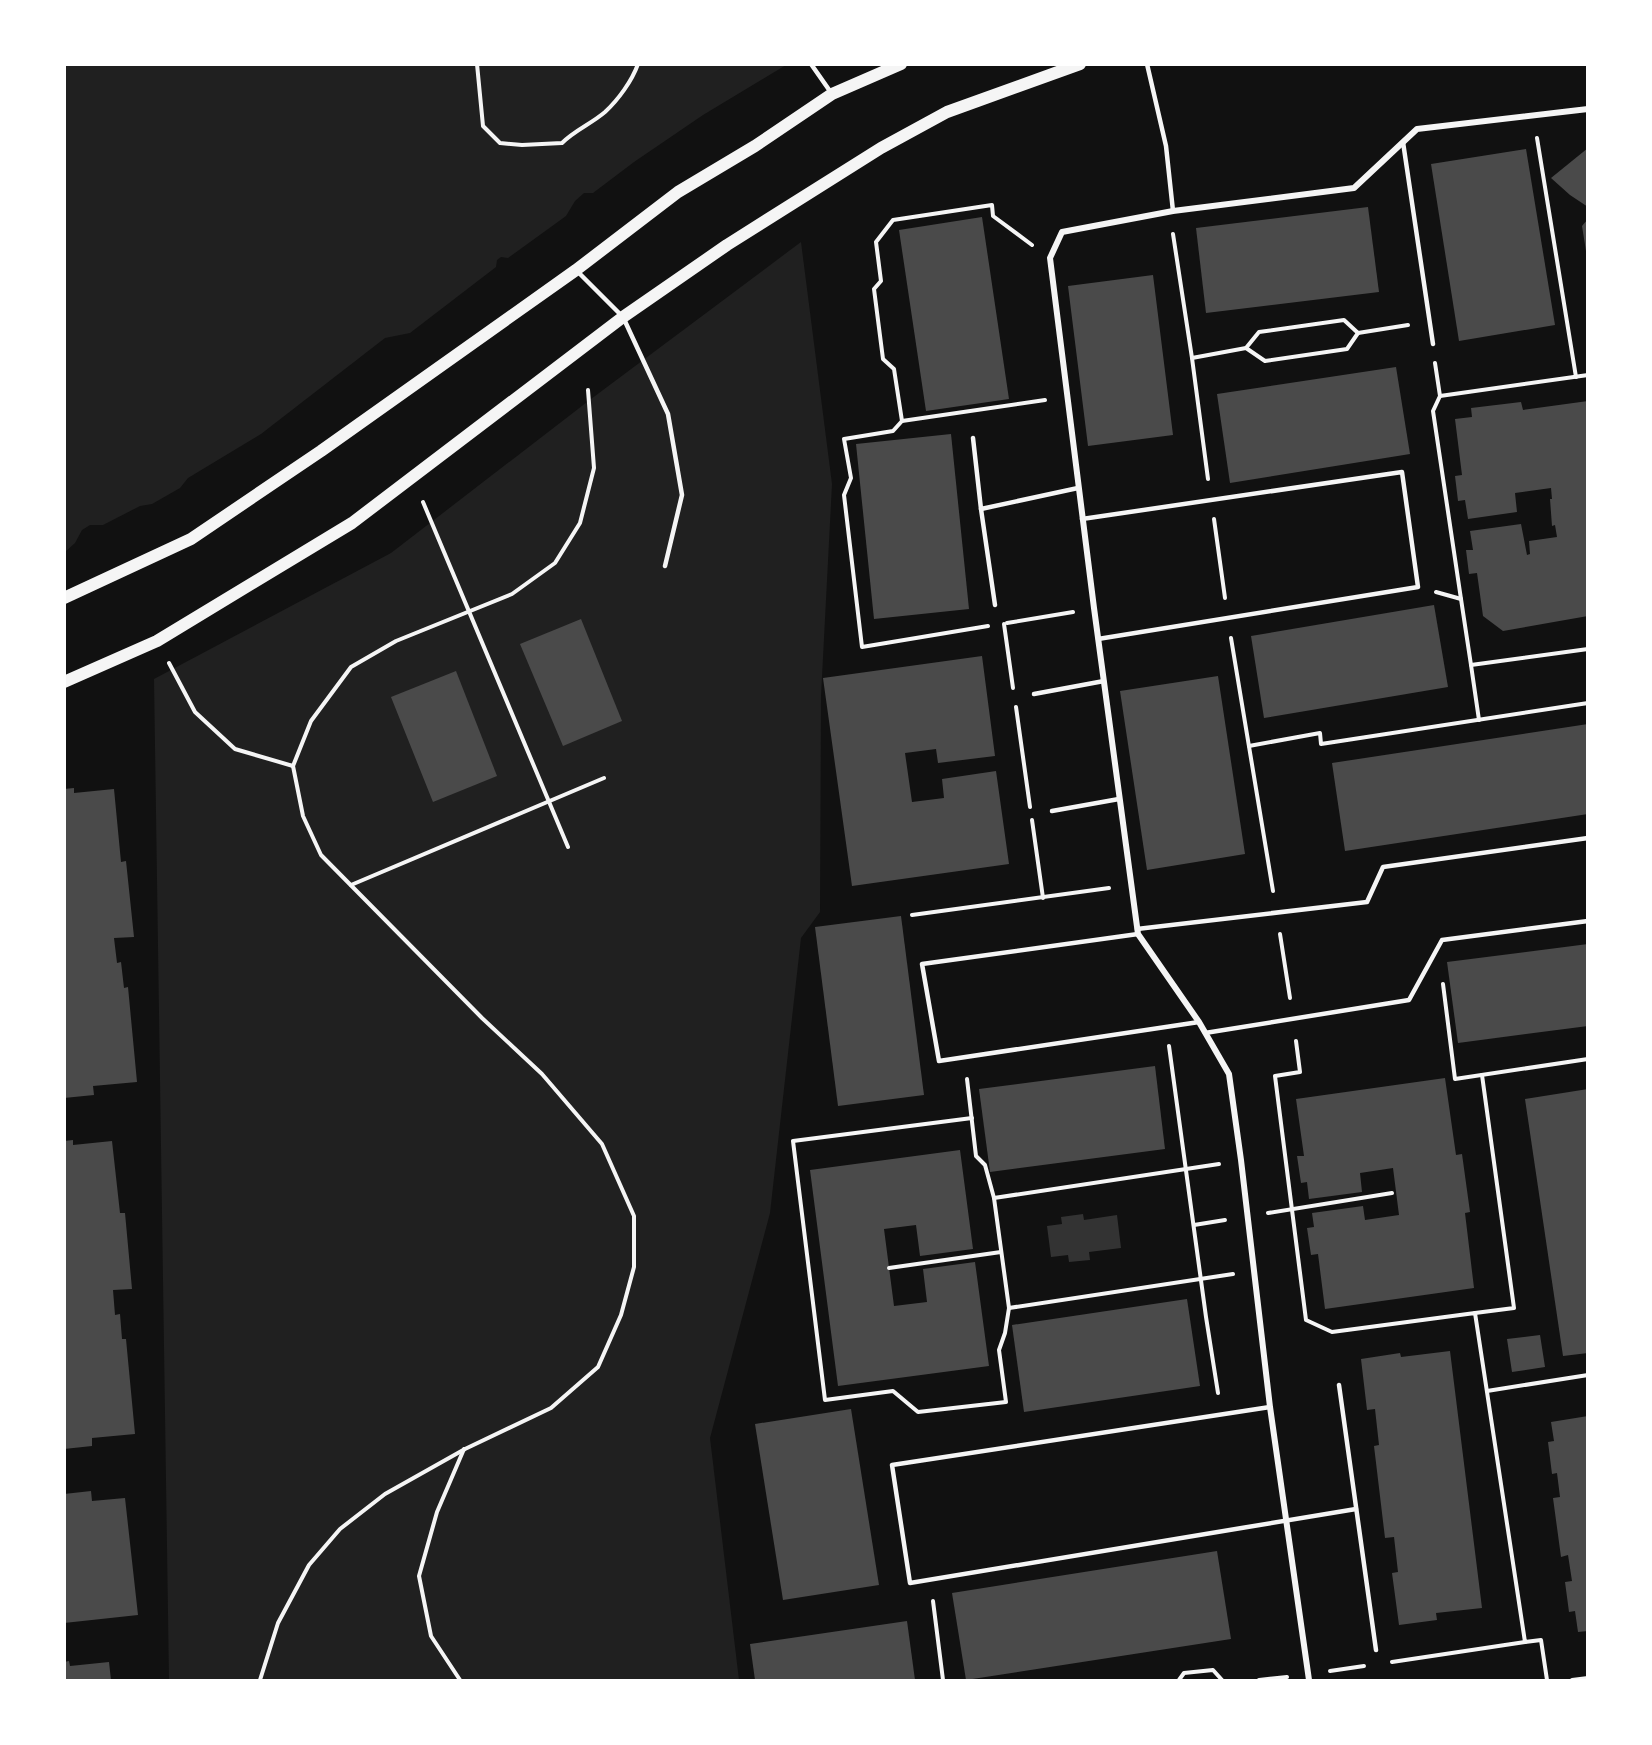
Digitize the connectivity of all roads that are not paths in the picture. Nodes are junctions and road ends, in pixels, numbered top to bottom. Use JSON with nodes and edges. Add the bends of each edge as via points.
{"nodes":[{"id":1,"x":811,"y":64,"type":"edge"},
{"id":2,"x":901,"y":64,"type":"edge"},
{"id":3,"x":1080,"y":64,"type":"edge"},
{"id":4,"x":1147,"y":64,"type":"edge"},
{"id":5,"x":832,"y":94,"type":"junction"},
{"id":6,"x":1587,"y":110,"type":"edge"},
{"id":7,"x":1403,"y":142,"type":"junction"},
{"id":8,"x":1173,"y":212,"type":"junction"},
{"id":9,"x":576,"y":270,"type":"junction"},
{"id":10,"x":623,"y":317,"type":"junction"},
{"id":11,"x":1433,"y":344,"type":"road end"},
{"id":12,"x":974,"y":438,"type":"dead end"},
{"id":13,"x":1078,"y":488,"type":"junction"},
{"id":14,"x":981,"y":509,"type":"junction"},
{"id":15,"x":1082,"y":519,"type":"junction"},
{"id":16,"x":665,"y":566,"type":"dead end"},
{"id":17,"x":64,"y":598,"type":"edge"},
{"id":18,"x":995,"y":605,"type":"dead end"},
{"id":19,"x":1098,"y":639,"type":"junction"},
{"id":20,"x":1104,"y":681,"type":"junction"},
{"id":21,"x":64,"y":682,"type":"edge"},
{"id":22,"x":1034,"y":694,"type":"dead end"},
{"id":23,"x":1119,"y":799,"type":"junction"},
{"id":24,"x":1052,"y":811,"type":"dead end"},
{"id":25,"x":1587,"y":838,"type":"edge"},
{"id":26,"x":1587,"y":921,"type":"edge"},
{"id":27,"x":1137,"y":931,"type":"junction"},
{"id":28,"x":1199,"y":1022,"type":"junction"},
{"id":29,"x":1205,"y":1033,"type":"junction"},
{"id":30,"x":1339,"y":1385,"type":"dead end"},
{"id":31,"x":1270,"y":1407,"type":"junction"},
{"id":32,"x":1356,"y":1509,"type":"junction"},
{"id":33,"x":1287,"y":1520,"type":"junction"},
{"id":34,"x":1376,"y":1650,"type":"dead end"},
{"id":35,"x":1309,"y":1680,"type":"edge"}],
"edges":[{"from":1,"to":5,"type":"lane"},
{"from":2,"to":5,"type":"main road"},
{"from":3,"to":10,"type":"main road","via":[[947,112],[881,148],[727,245]]},
{"from":4,"to":8,"type":"lane","via":[[1166,146]]},
{"from":5,"to":9,"type":"main road","via":[[678,192]]},
{"from":6,"to":7,"type":"street","via":[[1417,129]]},
{"from":7,"to":8,"type":"street","via":[[1354,188]]},
{"from":7,"to":11,"type":"lane"},
{"from":8,"to":13,"type":"street","via":[[1062,232],[1050,258]]},
{"from":9,"to":10,"type":"lane"},
{"from":9,"to":17,"type":"main road","via":[[191,539]]},
{"from":10,"to":16,"type":"lane","via":[[668,414],[682,495]]},
{"from":10,"to":21,"type":"main road","via":[[352,523],[157,641]]},
{"from":12,"to":14,"type":"lane"},
{"from":13,"to":14,"type":"lane"},
{"from":13,"to":15,"type":"street"},
{"from":14,"to":18,"type":"lane"},
{"from":15,"to":19,"type":"street"},
{"from":15,"to":19,"type":"lane","via":[[1402,472],[1418,587]]},
{"from":19,"to":20,"type":"street"},
{"from":20,"to":22,"type":"lane"},
{"from":20,"to":23,"type":"street"},
{"from":23,"to":24,"type":"lane"},
{"from":23,"to":27,"type":"street"},
{"from":25,"to":27,"type":"lane","via":[[1383,867],[1367,902]]},
{"from":26,"to":29,"type":"lane","via":[[1442,940],[1409,1000]]},
{"from":27,"to":28,"type":"street"},
{"from":27,"to":28,"type":"lane","via":[[922,964],[939,1061]]},
{"from":28,"to":29,"type":"street"},
{"from":29,"to":31,"type":"street","via":[[1229,1074]]},
{"from":30,"to":32,"type":"lane"},
{"from":31,"to":33,"type":"street"},
{"from":31,"to":33,"type":"lane","via":[[892,1465],[910,1583]]},
{"from":32,"to":33,"type":"lane"},
{"from":32,"to":34,"type":"lane"},
{"from":33,"to":35,"type":"street"}]}
